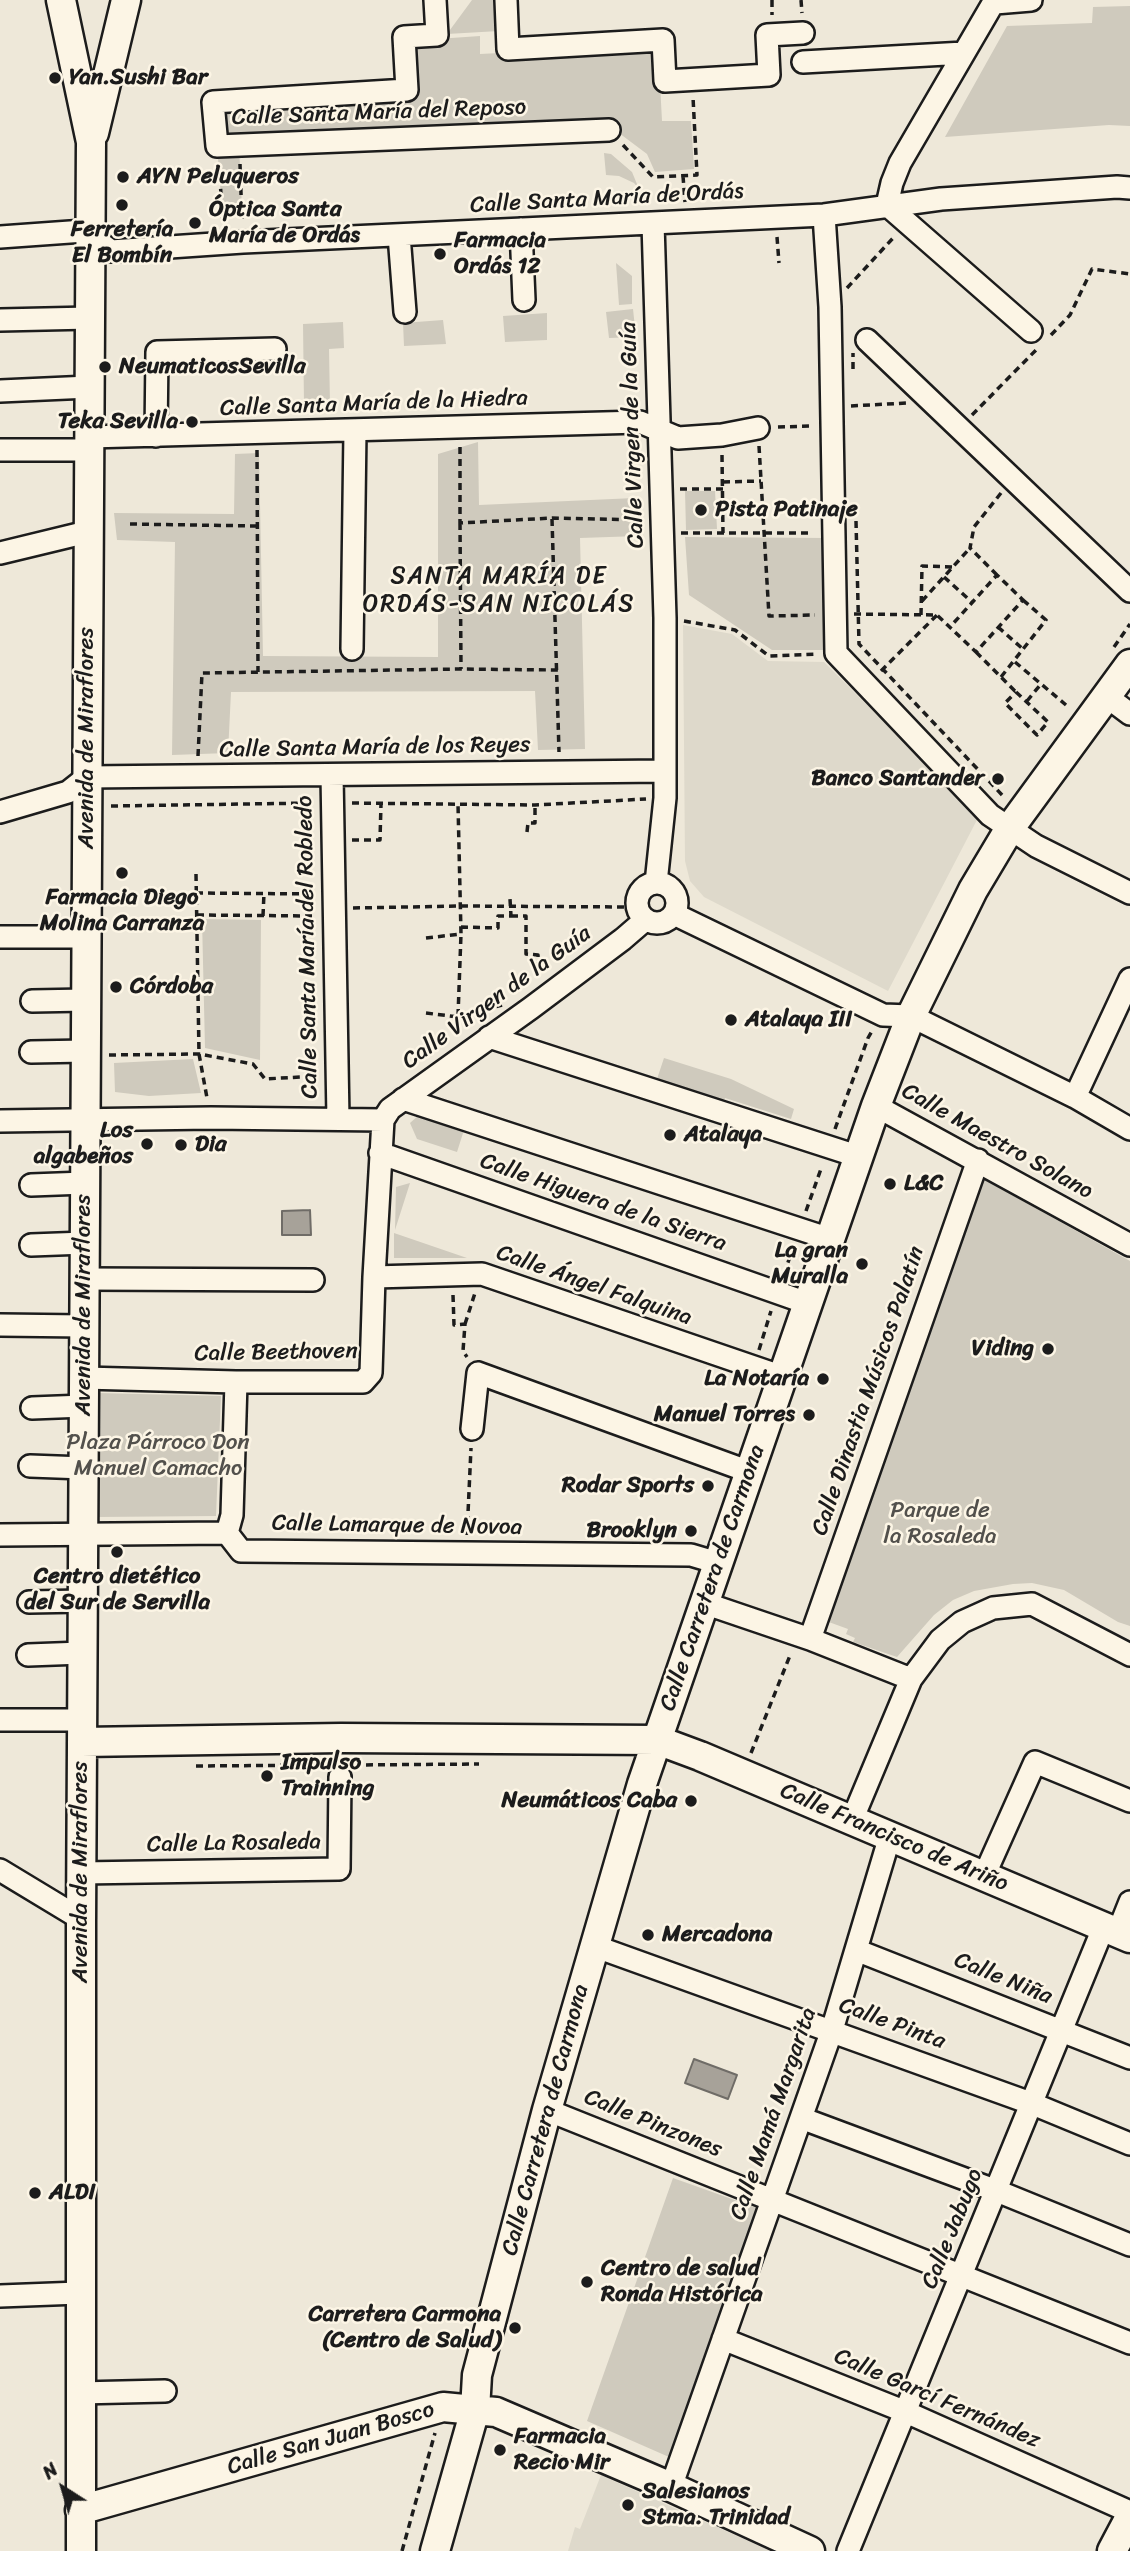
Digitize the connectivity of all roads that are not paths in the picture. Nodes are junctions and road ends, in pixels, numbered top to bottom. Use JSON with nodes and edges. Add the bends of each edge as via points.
{"nodes":[{"id":1,"x":61,"y":0,"type":"edge"},
{"id":2,"x":126,"y":0,"type":"edge"},
{"id":3,"x":435,"y":0,"type":"edge"},
{"id":4,"x":506,"y":0,"type":"edge"},
{"id":5,"x":1031,"y":0,"type":"edge"},
{"id":6,"x":995,"y":1,"type":"edge"},
{"id":7,"x":803,"y":33,"type":"dead end"},
{"id":8,"x":964,"y":53,"type":"junction"},
{"id":9,"x":803,"y":62,"type":"dead end"},
{"id":10,"x":609,"y":130,"type":"road end"},
{"id":11,"x":91,"y":142,"type":"junction"},
{"id":12,"x":1130,"y":188,"type":"edge"},
{"id":13,"x":887,"y":205,"type":"junction"},
{"id":14,"x":824,"y":215,"type":"junction"},
{"id":15,"x":653,"y":223,"type":"junction"},
{"id":16,"x":521,"y":229,"type":"junction"},
{"id":17,"x":400,"y":235,"type":"junction"},
{"id":18,"x":91,"y":236,"type":"junction"},
{"id":19,"x":0,"y":237,"type":"edge"},
{"id":20,"x":524,"y":300,"type":"dead end"},
{"id":21,"x":405,"y":312,"type":"dead end"},
{"id":22,"x":90,"y":318,"type":"junction"},
{"id":23,"x":0,"y":320,"type":"edge"},
{"id":24,"x":1031,"y":331,"type":"dead end"},
{"id":25,"x":860,"y":340,"type":"road end"},
{"id":26,"x":275,"y":349,"type":"dead end"},
{"id":27,"x":89,"y":387,"type":"junction"},
{"id":28,"x":0,"y":391,"type":"edge"},
{"id":29,"x":758,"y":428,"type":"road end"},
{"id":30,"x":659,"y":429,"type":"junction"},
{"id":31,"x":355,"y":431,"type":"junction"},
{"id":32,"x":156,"y":436,"type":"junction"},
{"id":33,"x":89,"y":444,"type":"junction"},
{"id":34,"x":0,"y":450,"type":"edge"},
{"id":35,"x":87,"y":532,"type":"junction"},
{"id":36,"x":0,"y":553,"type":"edge"},
{"id":37,"x":1130,"y":591,"type":"edge"},
{"id":38,"x":352,"y":649,"type":"dead end"},
{"id":39,"x":1130,"y":664,"type":"edge"},
{"id":40,"x":1106,"y":696,"type":"junction"},
{"id":41,"x":1130,"y":713,"type":"edge"},
{"id":42,"x":663,"y":771,"type":"junction"},
{"id":43,"x":332,"y":775,"type":"junction"},
{"id":44,"x":87,"y":777,"type":"junction"},
{"id":45,"x":0,"y":812,"type":"edge"},
{"id":46,"x":1010,"y":828,"type":"junction"},
{"id":47,"x":656,"y":883,"type":"junction"},
{"id":48,"x":1130,"y":893,"type":"edge"},
{"id":49,"x":641,"y":913,"type":"junction"},
{"id":50,"x":674,"y":914,"type":"junction"},
{"id":51,"x":0,"y":937,"type":"edge"},
{"id":52,"x":87,"y":937,"type":"junction"},
{"id":53,"x":1130,"y":979,"type":"edge"},
{"id":54,"x":86,"y":1000,"type":"junction"},
{"id":55,"x":32,"y":1001,"type":"dead end"},
{"id":56,"x":911,"y":1016,"type":"junction"},
{"id":57,"x":489,"y":1037,"type":"junction"},
{"id":58,"x":31,"y":1052,"type":"dead end"},
{"id":59,"x":86,"y":1054,"type":"junction"},
{"id":60,"x":1075,"y":1097,"type":"junction"},
{"id":61,"x":403,"y":1099,"type":"junction"},
{"id":62,"x":876,"y":1106,"type":"junction"},
{"id":63,"x":338,"y":1119,"type":"junction"},
{"id":64,"x":383,"y":1120,"type":"junction"},
{"id":65,"x":0,"y":1121,"type":"edge"},
{"id":66,"x":85,"y":1121,"type":"junction"},
{"id":67,"x":1130,"y":1129,"type":"edge"},
{"id":68,"x":380,"y":1153,"type":"junction"},
{"id":69,"x":860,"y":1157,"type":"junction"},
{"id":70,"x":978,"y":1160,"type":"junction"},
{"id":71,"x":85,"y":1183,"type":"junction"},
{"id":72,"x":32,"y":1185,"type":"dead end"},
{"id":73,"x":1127,"y":1235,"type":"edge"},
{"id":74,"x":830,"y":1239,"type":"junction"},
{"id":75,"x":85,"y":1243,"type":"junction"},
{"id":76,"x":32,"y":1245,"type":"dead end"},
{"id":77,"x":374,"y":1277,"type":"junction"},
{"id":78,"x":84,"y":1279,"type":"junction"},
{"id":79,"x":313,"y":1280,"type":"dead end"},
{"id":80,"x":807,"y":1303,"type":"junction"},
{"id":81,"x":0,"y":1325,"type":"edge"},
{"id":82,"x":84,"y":1326,"type":"junction"},
{"id":83,"x":783,"y":1377,"type":"junction"},
{"id":84,"x":84,"y":1378,"type":"junction"},
{"id":85,"x":236,"y":1382,"type":"junction"},
{"id":86,"x":84,"y":1406,"type":"junction"},
{"id":87,"x":32,"y":1408,"type":"dead end"},
{"id":88,"x":472,"y":1429,"type":"road end"},
{"id":89,"x":30,"y":1466,"type":"dead end"},
{"id":90,"x":84,"y":1468,"type":"junction"},
{"id":91,"x":750,"y":1472,"type":"junction"},
{"id":92,"x":227,"y":1533,"type":"junction"},
{"id":93,"x":0,"y":1535,"type":"edge"},
{"id":94,"x":83,"y":1535,"type":"junction"},
{"id":95,"x":718,"y":1563,"type":"junction"},
{"id":96,"x":83,"y":1601,"type":"junction"},
{"id":97,"x":29,"y":1602,"type":"dead end"},
{"id":98,"x":704,"y":1603,"type":"junction"},
{"id":99,"x":804,"y":1637,"type":"junction"},
{"id":100,"x":82,"y":1653,"type":"junction"},
{"id":101,"x":28,"y":1655,"type":"dead end"},
{"id":102,"x":1130,"y":1655,"type":"edge"},
{"id":103,"x":911,"y":1679,"type":"junction"},
{"id":104,"x":0,"y":1720,"type":"edge"},
{"id":105,"x":82,"y":1731,"type":"junction"},
{"id":106,"x":657,"y":1740,"type":"junction"},
{"id":107,"x":340,"y":1777,"type":"dead end"},
{"id":108,"x":1130,"y":1801,"type":"edge"},
{"id":109,"x":852,"y":1820,"type":"junction"},
{"id":110,"x":890,"y":1836,"type":"junction"},
{"id":111,"x":0,"y":1870,"type":"edge"},
{"id":112,"x":81,"y":1873,"type":"junction"},
{"id":113,"x":984,"y":1876,"type":"junction"},
{"id":114,"x":1130,"y":1902,"type":"edge"},
{"id":115,"x":81,"y":1919,"type":"junction"},
{"id":116,"x":1117,"y":1932,"type":"edge"},
{"id":117,"x":594,"y":1946,"type":"junction"},
{"id":118,"x":856,"y":1950,"type":"junction"},
{"id":119,"x":832,"y":2030,"type":"junction"},
{"id":120,"x":1062,"y":2031,"type":"junction"},
{"id":121,"x":1130,"y":2058,"type":"edge"},
{"id":122,"x":1033,"y":2104,"type":"junction"},
{"id":123,"x":547,"y":2110,"type":"junction"},
{"id":124,"x":801,"y":2118,"type":"junction"},
{"id":125,"x":1130,"y":2144,"type":"edge"},
{"id":126,"x":997,"y":2191,"type":"junction"},
{"id":127,"x":772,"y":2199,"type":"junction"},
{"id":128,"x":1130,"y":2245,"type":"edge"},
{"id":129,"x":962,"y":2276,"type":"junction"},
{"id":130,"x":79,"y":2293,"type":"junction"},
{"id":131,"x":0,"y":2296,"type":"edge"},
{"id":132,"x":723,"y":2339,"type":"junction"},
{"id":133,"x":1130,"y":2343,"type":"edge"},
{"id":134,"x":164,"y":2391,"type":"dead end"},
{"id":135,"x":79,"y":2393,"type":"junction"},
{"id":136,"x":475,"y":2410,"type":"junction"},
{"id":137,"x":906,"y":2412,"type":"junction"},
{"id":138,"x":671,"y":2487,"type":"junction"},
{"id":139,"x":80,"y":2510,"type":"junction"},
{"id":140,"x":1130,"y":2511,"type":"edge"},
{"id":141,"x":1130,"y":2517,"type":"edge"},
{"id":142,"x":80,"y":2551,"type":"edge"},
{"id":143,"x":435,"y":2551,"type":"edge"},
{"id":144,"x":810,"y":2551,"type":"edge"},
{"id":145,"x":848,"y":2551,"type":"edge"},
{"id":146,"x":1112,"y":2551,"type":"edge"}],
"edges":[{"from":1,"to":11,"type":"street","name":"Avenida de Miraflores"},
{"from":2,"to":11,"type":"street","name":"Avenida de Miraflores"},
{"from":3,"to":10,"type":"street","name":"Calle Santa María del Reposo","via":[[437,35],[404,37],[407,90],[212,102],[228,145]]},
{"from":4,"to":7,"type":"street","via":[[509,49],[663,40],[665,81],[769,75],[767,35]]},
{"from":5,"to":6,"type":"street"},
{"from":6,"to":8,"type":"street"},
{"from":8,"to":9,"type":"street"},
{"from":8,"to":13,"type":"street","via":[[900,163]]},
{"from":11,"to":18,"type":"street","name":"Avenida de Miraflores"},
{"from":12,"to":13,"type":"street","name":"Calle Santa María de Ordás"},
{"from":13,"to":14,"type":"street","name":"Calle Santa María de Ordás"},
{"from":13,"to":24,"type":"street"},
{"from":14,"to":15,"type":"street","name":"Calle Santa María de Ordás"},
{"from":14,"to":46,"type":"street","via":[[830,307],[835,653],[990,815]]},
{"from":15,"to":16,"type":"street","name":"Calle Santa María de Ordás"},
{"from":15,"to":30,"type":"street","name":"Calle Virgen de la Guía"},
{"from":16,"to":17,"type":"street","name":"Calle Santa María de Ordás"},
{"from":16,"to":20,"type":"street"},
{"from":17,"to":18,"type":"street","name":"Calle Santa María de Ordás","via":[[111,251]]},
{"from":17,"to":21,"type":"street"},
{"from":18,"to":19,"type":"street","via":[[84,231]]},
{"from":18,"to":22,"type":"street","name":"Avenida de Miraflores"},
{"from":22,"to":23,"type":"street"},
{"from":22,"to":27,"type":"street","name":"Avenida de Miraflores"},
{"from":25,"to":37,"type":"street","via":[[933,402]]},
{"from":26,"to":32,"type":"street","via":[[157,352]]},
{"from":27,"to":28,"type":"street"},
{"from":27,"to":33,"type":"street","name":"Avenida de Miraflores"},
{"from":29,"to":30,"type":"street","name":"Calle Santa María de la Hiedra","via":[[678,438]]},
{"from":30,"to":31,"type":"street","name":"Calle Santa María de la Hiedra","via":[[640,422]]},
{"from":30,"to":42,"type":"street","name":"Calle Virgen de la Guía","via":[[665,618]]},
{"from":31,"to":32,"type":"street","name":"Calle Santa María de la Hiedra"},
{"from":31,"to":38,"type":"street"},
{"from":32,"to":33,"type":"street","name":"Calle Santa María de la Hiedra"},
{"from":33,"to":34,"type":"street","name":"Calle Santa María de la Hiedra"},
{"from":33,"to":35,"type":"street","name":"Avenida de Miraflores"},
{"from":35,"to":36,"type":"street"},
{"from":35,"to":44,"type":"street","name":"Avenida de Miraflores"},
{"from":39,"to":40,"type":"street","name":"Calle Carretera de Carmona"},
{"from":40,"to":41,"type":"street"},
{"from":40,"to":46,"type":"street","name":"Calle Carretera de Carmona"},
{"from":42,"to":43,"type":"street","name":"Calle Santa María de los Reyes"},
{"from":42,"to":47,"type":"street","name":"Calle Virgen de la Guía","via":[[665,798]]},
{"from":43,"to":44,"type":"street","name":"Calle Santa María de los Reyes"},
{"from":43,"to":63,"type":"street","name":"Calle Santa María del Robledo"},
{"from":44,"to":45,"type":"street","via":[[68,792]]},
{"from":44,"to":52,"type":"street","name":"Avenida de Miraflores"},
{"from":46,"to":48,"type":"street"},
{"from":46,"to":56,"type":"street","name":"Calle Carretera de Carmona","via":[[973,890]]},
{"from":47,"to":49,"type":"street","via":[[640,894]]},
{"from":47,"to":50,"type":"street","via":[[673,891],[677,902]]},
{"from":49,"to":50,"type":"street","via":[[660,923]]},
{"from":49,"to":57,"type":"street","name":"Calle Virgen de la Guía","via":[[623,939]]},
{"from":50,"to":56,"type":"street","via":[[883,1015]]},
{"from":51,"to":52,"type":"street"},
{"from":52,"to":54,"type":"street","name":"Avenida de Miraflores"},
{"from":53,"to":60,"type":"street"},
{"from":54,"to":55,"type":"street"},
{"from":54,"to":59,"type":"street","name":"Avenida de Miraflores"},
{"from":56,"to":60,"type":"street"},
{"from":56,"to":62,"type":"street","name":"Calle Carretera de Carmona"},
{"from":57,"to":61,"type":"street","name":"Calle Virgen de la Guía"},
{"from":57,"to":69,"type":"street"},
{"from":58,"to":59,"type":"street"},
{"from":59,"to":66,"type":"street","name":"Avenida de Miraflores"},
{"from":60,"to":67,"type":"street"},
{"from":61,"to":64,"type":"street","name":"Calle Virgen de la Guía"},
{"from":61,"to":74,"type":"street"},
{"from":62,"to":69,"type":"street","name":"Calle Carretera de Carmona"},
{"from":62,"to":70,"type":"street","name":"Calle Maestro Solano"},
{"from":63,"to":64,"type":"street"},
{"from":63,"to":66,"type":"street"},
{"from":64,"to":68,"type":"street"},
{"from":65,"to":66,"type":"street"},
{"from":66,"to":71,"type":"street","name":"Avenida de Miraflores"},
{"from":68,"to":77,"type":"street"},
{"from":68,"to":80,"type":"street","name":"Calle Higuera de la Sierra"},
{"from":69,"to":74,"type":"street","name":"Calle Carretera de Carmona"},
{"from":70,"to":73,"type":"street","name":"Calle Maestro Solano"},
{"from":70,"to":99,"type":"street","name":"Calle Dinastia Músicos Palatín"},
{"from":71,"to":72,"type":"street"},
{"from":71,"to":75,"type":"street","name":"Avenida de Miraflores"},
{"from":74,"to":80,"type":"street","name":"Calle Carretera de Carmona"},
{"from":75,"to":76,"type":"street"},
{"from":75,"to":78,"type":"street","name":"Avenida de Miraflores"},
{"from":77,"to":83,"type":"street","name":"Calle Ángel Falquina","via":[[482,1274]]},
{"from":77,"to":85,"type":"street","name":"Calle Beethoven","via":[[371,1373],[363,1382]]},
{"from":78,"to":79,"type":"street"},
{"from":78,"to":82,"type":"street","name":"Avenida de Miraflores"},
{"from":80,"to":83,"type":"street","name":"Calle Carretera de Carmona"},
{"from":81,"to":82,"type":"street"},
{"from":82,"to":84,"type":"street","name":"Avenida de Miraflores"},
{"from":83,"to":91,"type":"street","name":"Calle Carretera de Carmona"},
{"from":84,"to":85,"type":"street","name":"Calle Beethoven"},
{"from":84,"to":86,"type":"street","name":"Avenida de Miraflores"},
{"from":85,"to":92,"type":"street","via":[[232,1515]]},
{"from":86,"to":87,"type":"street"},
{"from":86,"to":90,"type":"street","name":"Avenida de Miraflores"},
{"from":88,"to":91,"type":"street","via":[[478,1373]]},
{"from":89,"to":90,"type":"street"},
{"from":90,"to":94,"type":"street","name":"Avenida de Miraflores"},
{"from":91,"to":95,"type":"street","name":"Calle Carretera de Carmona"},
{"from":92,"to":94,"type":"street"},
{"from":92,"to":95,"type":"street","name":"Calle Lamarque de Novoa","via":[[240,1551],[698,1555]]},
{"from":93,"to":94,"type":"street"},
{"from":94,"to":96,"type":"street","name":"Avenida de Miraflores"},
{"from":95,"to":98,"type":"street","name":"Calle Carretera de Carmona"},
{"from":96,"to":97,"type":"street"},
{"from":96,"to":100,"type":"street","name":"Avenida de Miraflores"},
{"from":98,"to":99,"type":"street"},
{"from":98,"to":106,"type":"street","name":"Calle Carretera de Carmona"},
{"from":99,"to":103,"type":"street"},
{"from":100,"to":101,"type":"street"},
{"from":100,"to":105,"type":"street","name":"Avenida de Miraflores"},
{"from":102,"to":103,"type":"street","via":[[1032,1604],[993,1608],[962,1622],[940,1640]]},
{"from":103,"to":109,"type":"street"},
{"from":104,"to":105,"type":"street"},
{"from":105,"to":106,"type":"street"},
{"from":105,"to":112,"type":"street","name":"Avenida de Miraflores"},
{"from":106,"to":109,"type":"street","name":"Calle Francisco de Ariño"},
{"from":106,"to":117,"type":"street","name":"Calle Carretera de Carmona"},
{"from":107,"to":112,"type":"street","name":"Calle La Rosaleda","via":[[339,1868]]},
{"from":108,"to":113,"type":"street","via":[[1035,1762]]},
{"from":109,"to":110,"type":"street","name":"Calle Francisco de Ariño"},
{"from":110,"to":113,"type":"street","name":"Calle Francisco de Ariño"},
{"from":110,"to":118,"type":"street","name":"Calle Mamá Margarita"},
{"from":111,"to":115,"type":"street"},
{"from":112,"to":115,"type":"street","name":"Avenida de Miraflores"},
{"from":113,"to":116,"type":"street","name":"Calle Francisco de Ariño"},
{"from":114,"to":116,"type":"street","name":"Calle Jabugo"},
{"from":115,"to":130,"type":"street","name":"Avenida de Miraflores"},
{"from":116,"to":120,"type":"street","name":"Calle Jabugo"},
{"from":117,"to":119,"type":"street","name":"Calle Pinta"},
{"from":117,"to":123,"type":"street","name":"Calle Carretera de Carmona"},
{"from":118,"to":119,"type":"street","name":"Calle Mamá Margarita"},
{"from":118,"to":120,"type":"street","name":"Calle Niña"},
{"from":119,"to":122,"type":"street","name":"Calle Pinta"},
{"from":119,"to":124,"type":"street","name":"Calle Mamá Margarita"},
{"from":120,"to":121,"type":"street","name":"Calle Niña"},
{"from":120,"to":122,"type":"street","name":"Calle Jabugo"},
{"from":122,"to":125,"type":"street","name":"Calle Pinta"},
{"from":122,"to":126,"type":"street","name":"Calle Jabugo"},
{"from":123,"to":127,"type":"street","name":"Calle Pinzones"},
{"from":123,"to":136,"type":"street","name":"Calle Carretera de Carmona","via":[[477,2375]]},
{"from":124,"to":126,"type":"street"},
{"from":124,"to":127,"type":"street","name":"Calle Mamá Margarita"},
{"from":126,"to":128,"type":"street"},
{"from":126,"to":129,"type":"street","name":"Calle Jabugo"},
{"from":127,"to":129,"type":"street","name":"Calle Pinzones"},
{"from":127,"to":132,"type":"street","name":"Calle Mamá Margarita"},
{"from":129,"to":133,"type":"street","name":"Calle Pinzones"},
{"from":129,"to":137,"type":"street","name":"Calle Jabugo"},
{"from":130,"to":131,"type":"street"},
{"from":130,"to":135,"type":"street","name":"Avenida de Miraflores"},
{"from":132,"to":137,"type":"street","name":"Calle Garcí Fernández"},
{"from":132,"to":138,"type":"street","name":"Calle Mamá Margarita"},
{"from":134,"to":135,"type":"street"},
{"from":135,"to":139,"type":"street","name":"Avenida de Miraflores"},
{"from":136,"to":138,"type":"street","name":"Calle San Juan Bosco","via":[[496,2412]]},
{"from":136,"to":139,"type":"street","name":"Calle San Juan Bosco","via":[[443,2407]]},
{"from":136,"to":143,"type":"street","name":"Calle Carretera de Carmona"},
{"from":137,"to":140,"type":"street","name":"Calle Garcí Fernández"},
{"from":137,"to":145,"type":"street","name":"Calle Jabugo"},
{"from":138,"to":144,"type":"street","name":"Calle San Juan Bosco"},
{"from":139,"to":142,"type":"street","name":"Avenida de Miraflores"},
{"from":141,"to":146,"type":"street"}]}
